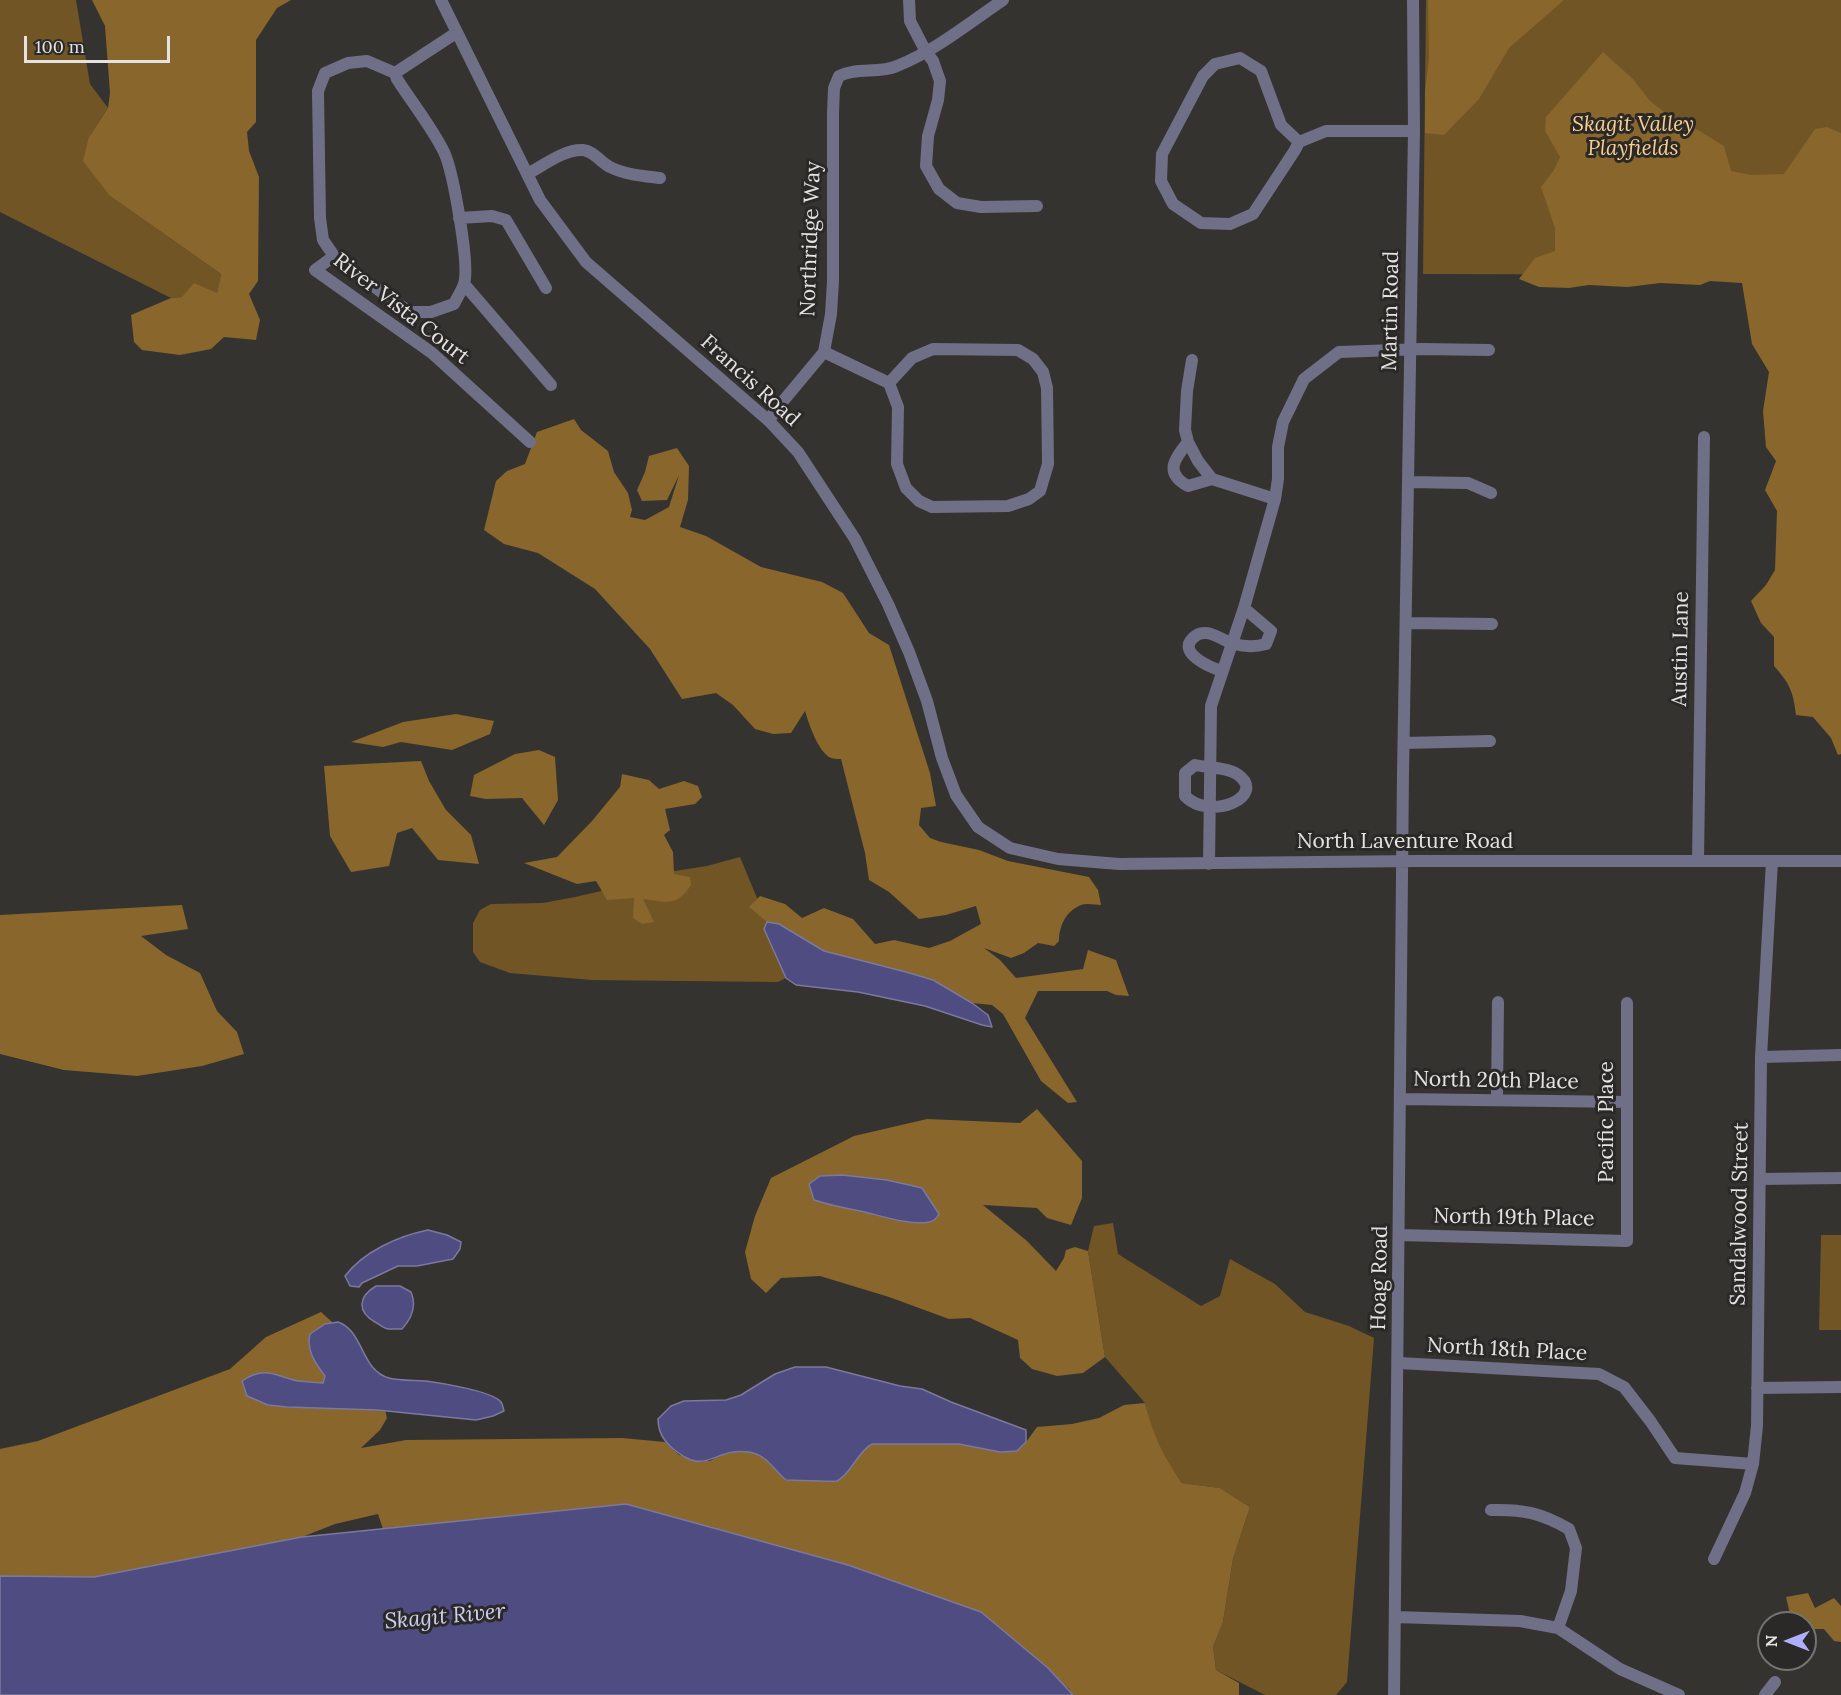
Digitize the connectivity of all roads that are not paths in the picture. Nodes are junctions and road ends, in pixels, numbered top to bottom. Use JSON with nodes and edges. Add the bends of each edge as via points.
{"nodes":[{"id":1,"x":441,"y":0,"type":"edge"},
{"id":2,"x":909,"y":0,"type":"edge"},
{"id":3,"x":1003,"y":0,"type":"edge"},
{"id":4,"x":1413,"y":0,"type":"edge"},
{"id":5,"x":456,"y":33,"type":"junction"},
{"id":6,"x":926,"y":52,"type":"junction"},
{"id":7,"x":395,"y":73,"type":"junction"},
{"id":8,"x":1414,"y":131,"type":"junction"},
{"id":9,"x":1299,"y":142,"type":"junction"},
{"id":10,"x":527,"y":174,"type":"junction"},
{"id":11,"x":660,"y":178,"type":"dead end"},
{"id":12,"x":1037,"y":206,"type":"dead end"},
{"id":13,"x":459,"y":218,"type":"junction"},
{"id":14,"x":334,"y":256,"type":"junction"},
{"id":15,"x":464,"y":284,"type":"junction"},
{"id":16,"x":546,"y":288,"type":"dead end"},
{"id":17,"x":1410,"y":349,"type":"junction"},
{"id":18,"x":1489,"y":350,"type":"dead end"},
{"id":19,"x":824,"y":352,"type":"junction"},
{"id":20,"x":1192,"y":360,"type":"dead end"},
{"id":21,"x":889,"y":383,"type":"junction"},
{"id":22,"x":551,"y":385,"type":"dead end"},
{"id":23,"x":769,"y":421,"type":"junction"},
{"id":24,"x":1704,"y":437,"type":"dead end"},
{"id":25,"x":530,"y":442,"type":"dead end"},
{"id":26,"x":1188,"y":442,"type":"junction"},
{"id":27,"x":1212,"y":478,"type":"junction"},
{"id":28,"x":1409,"y":482,"type":"junction"},
{"id":29,"x":1491,"y":493,"type":"dead end"},
{"id":30,"x":1275,"y":499,"type":"junction"},
{"id":31,"x":1244,"y":608,"type":"junction"},
{"id":32,"x":1406,"y":622,"type":"junction"},
{"id":33,"x":1492,"y":624,"type":"dead end"},
{"id":34,"x":1231,"y":644,"type":"junction"},
{"id":35,"x":1222,"y":671,"type":"junction"},
{"id":36,"x":1490,"y":741,"type":"dead end"},
{"id":37,"x":1404,"y":743,"type":"junction"},
{"id":38,"x":1210,"y":768,"type":"junction"},
{"id":39,"x":1209,"y":808,"type":"junction"},
{"id":40,"x":978,"y":826,"type":"joint"},
{"id":41,"x":1403,"y":861,"type":"junction"},
{"id":42,"x":1698,"y":861,"type":"junction"},
{"id":43,"x":1772,"y":861,"type":"junction"},
{"id":44,"x":1841,"y":861,"type":"edge"},
{"id":45,"x":1209,"y":864,"type":"junction"},
{"id":46,"x":1498,"y":1002,"type":"dead end"},
{"id":47,"x":1627,"y":1003,"type":"dead end"},
{"id":48,"x":1841,"y":1055,"type":"edge"},
{"id":49,"x":1761,"y":1058,"type":"junction"},
{"id":50,"x":1401,"y":1099,"type":"junction"},
{"id":51,"x":1497,"y":1099,"type":"junction"},
{"id":52,"x":1627,"y":1102,"type":"junction"},
{"id":53,"x":1841,"y":1178,"type":"edge"},
{"id":54,"x":1760,"y":1179,"type":"junction"},
{"id":55,"x":1400,"y":1235,"type":"junction"},
{"id":56,"x":1627,"y":1241,"type":"joint"},
{"id":57,"x":1399,"y":1364,"type":"junction"},
{"id":58,"x":1841,"y":1387,"type":"edge"},
{"id":59,"x":1757,"y":1388,"type":"junction"},
{"id":60,"x":1754,"y":1464,"type":"junction"},
{"id":61,"x":1491,"y":1510,"type":"dead end"},
{"id":62,"x":1714,"y":1559,"type":"dead end"},
{"id":63,"x":1395,"y":1617,"type":"junction"},
{"id":64,"x":1558,"y":1628,"type":"junction"},
{"id":65,"x":1775,"y":1682,"type":"dead end"},
{"id":66,"x":1394,"y":1695,"type":"edge"},
{"id":67,"x":1680,"y":1695,"type":"edge"},
{"id":68,"x":1765,"y":1695,"type":"edge"}],
"edges":[{"from":1,"to":5,"type":"street","name":"Francis Road"},
{"from":2,"to":6,"type":"street","via":[[910,21]]},
{"from":3,"to":6,"type":"street"},
{"from":4,"to":8,"type":"street","name":"Martin Road"},
{"from":5,"to":7,"type":"street"},
{"from":5,"to":10,"type":"street","name":"Francis Road"},
{"from":6,"to":12,"type":"street","via":[[940,81],[926,166],[939,189],[957,203],[981,207]]},
{"from":6,"to":19,"type":"street","name":"Northridge Way","via":[[895,68],[849,71],[839,76],[834,88],[833,281]]},
{"from":7,"to":13,"type":"street","via":[[444,152]]},
{"from":7,"to":14,"type":"street","via":[[367,61],[348,63],[325,73],[318,91],[320,218],[323,240]]},
{"from":8,"to":9,"type":"street","via":[[1326,131]]},
{"from":8,"to":17,"type":"street","name":"Martin Road"},
{"from":9,"to":9,"type":"street","via":[[1253,214],[1230,224],[1201,223],[1173,204],[1161,181],[1162,154],[1203,76],[1215,64],[1240,58],[1262,71],[1281,125]]},
{"from":10,"to":11,"type":"street","via":[[569,152],[585,150],[608,166]]},
{"from":10,"to":23,"type":"street","name":"Francis Road","via":[[540,200],[586,262]]},
{"from":13,"to":15,"type":"street"},
{"from":13,"to":16,"type":"street","via":[[492,216],[506,220]]},
{"from":14,"to":15,"type":"street","via":[[412,312],[431,312],[454,304]]},
{"from":14,"to":25,"type":"street","name":"River Vista Court","via":[[315,270],[432,353]]},
{"from":15,"to":22,"type":"street"},
{"from":17,"to":18,"type":"street"},
{"from":17,"to":28,"type":"street","name":"Martin Road"},
{"from":17,"to":30,"type":"street","via":[[1339,352],[1304,379],[1283,422]]},
{"from":19,"to":21,"type":"street"},
{"from":19,"to":23,"type":"street","name":"Northridge Way"},
{"from":20,"to":26,"type":"street","via":[[1185,430]]},
{"from":21,"to":21,"type":"street","via":[[898,407],[897,464],[906,488],[919,501],[932,507],[1008,506],[1040,491],[1048,464],[1047,388],[1043,372],[1033,359],[1018,350],[933,349],[912,358]]},
{"from":23,"to":40,"type":"street","name":"Francis Road","via":[[798,452],[855,539],[909,652],[956,795]]},
{"from":24,"to":42,"type":"street","name":"Austin Lane"},
{"from":26,"to":27,"type":"street"},
{"from":26,"to":27,"type":"street","via":[[1175,459],[1173,470],[1177,480],[1188,486]]},
{"from":27,"to":30,"type":"street"},
{"from":28,"to":29,"type":"street","via":[[1468,483]]},
{"from":28,"to":32,"type":"street","name":"Martin Road"},
{"from":30,"to":31,"type":"street"},
{"from":31,"to":34,"type":"street"},
{"from":31,"to":34,"type":"street","via":[[1271,631],[1266,644]]},
{"from":32,"to":33,"type":"street"},
{"from":32,"to":37,"type":"street","name":"Martin Road"},
{"from":34,"to":35,"type":"street"},
{"from":34,"to":35,"type":"street","via":[[1209,633],[1192,639],[1189,645],[1192,655],[1203,664]]},
{"from":35,"to":38,"type":"street","via":[[1211,706]]},
{"from":36,"to":37,"type":"street"},
{"from":37,"to":41,"type":"street","name":"Martin Road"},
{"from":38,"to":39,"type":"street"},
{"from":38,"to":39,"type":"street","via":[[1195,765],[1185,773],[1183,784],[1190,801]]},
{"from":38,"to":39,"type":"street","via":[[1238,775],[1246,790],[1233,804]]},
{"from":39,"to":45,"type":"street"},
{"from":40,"to":45,"type":"street","name":"North Laventure Road","via":[[1010,848],[1058,859]]},
{"from":41,"to":42,"type":"street","name":"North Laventure Road"},
{"from":41,"to":45,"type":"street","name":"North Laventure Road"},
{"from":41,"to":50,"type":"street","name":"Hoag Road"},
{"from":42,"to":43,"type":"street","name":"North Laventure Road"},
{"from":43,"to":44,"type":"street","name":"North Laventure Road"},
{"from":43,"to":49,"type":"street","name":"Sandalwood Street"},
{"from":46,"to":51,"type":"street"},
{"from":47,"to":52,"type":"street","name":"Pacific Place"},
{"from":48,"to":49,"type":"street"},
{"from":49,"to":54,"type":"street","name":"Sandalwood Street"},
{"from":50,"to":51,"type":"street","name":"North 20th Place"},
{"from":50,"to":55,"type":"street","name":"Hoag Road"},
{"from":51,"to":52,"type":"street","name":"North 20th Place"},
{"from":52,"to":56,"type":"street","name":"Pacific Place"},
{"from":53,"to":54,"type":"street"},
{"from":54,"to":59,"type":"street","name":"Sandalwood Street"},
{"from":55,"to":56,"type":"street","name":"North 19th Place"},
{"from":55,"to":57,"type":"street","name":"Hoag Road"},
{"from":57,"to":60,"type":"street","name":"North 18th Place","via":[[1599,1374],[1624,1387],[1675,1458]]},
{"from":57,"to":63,"type":"street","name":"Hoag Road"},
{"from":58,"to":59,"type":"street"},
{"from":59,"to":60,"type":"street","name":"Sandalwood Street"},
{"from":60,"to":62,"type":"street","name":"Sandalwood Street"},
{"from":61,"to":64,"type":"street","via":[[1535,1513],[1569,1529],[1576,1548],[1571,1591]]},
{"from":63,"to":64,"type":"street","via":[[1520,1621]]},
{"from":63,"to":66,"type":"street","name":"Hoag Road"},
{"from":64,"to":67,"type":"street","via":[[1620,1669]]},
{"from":65,"to":68,"type":"street"}]}
